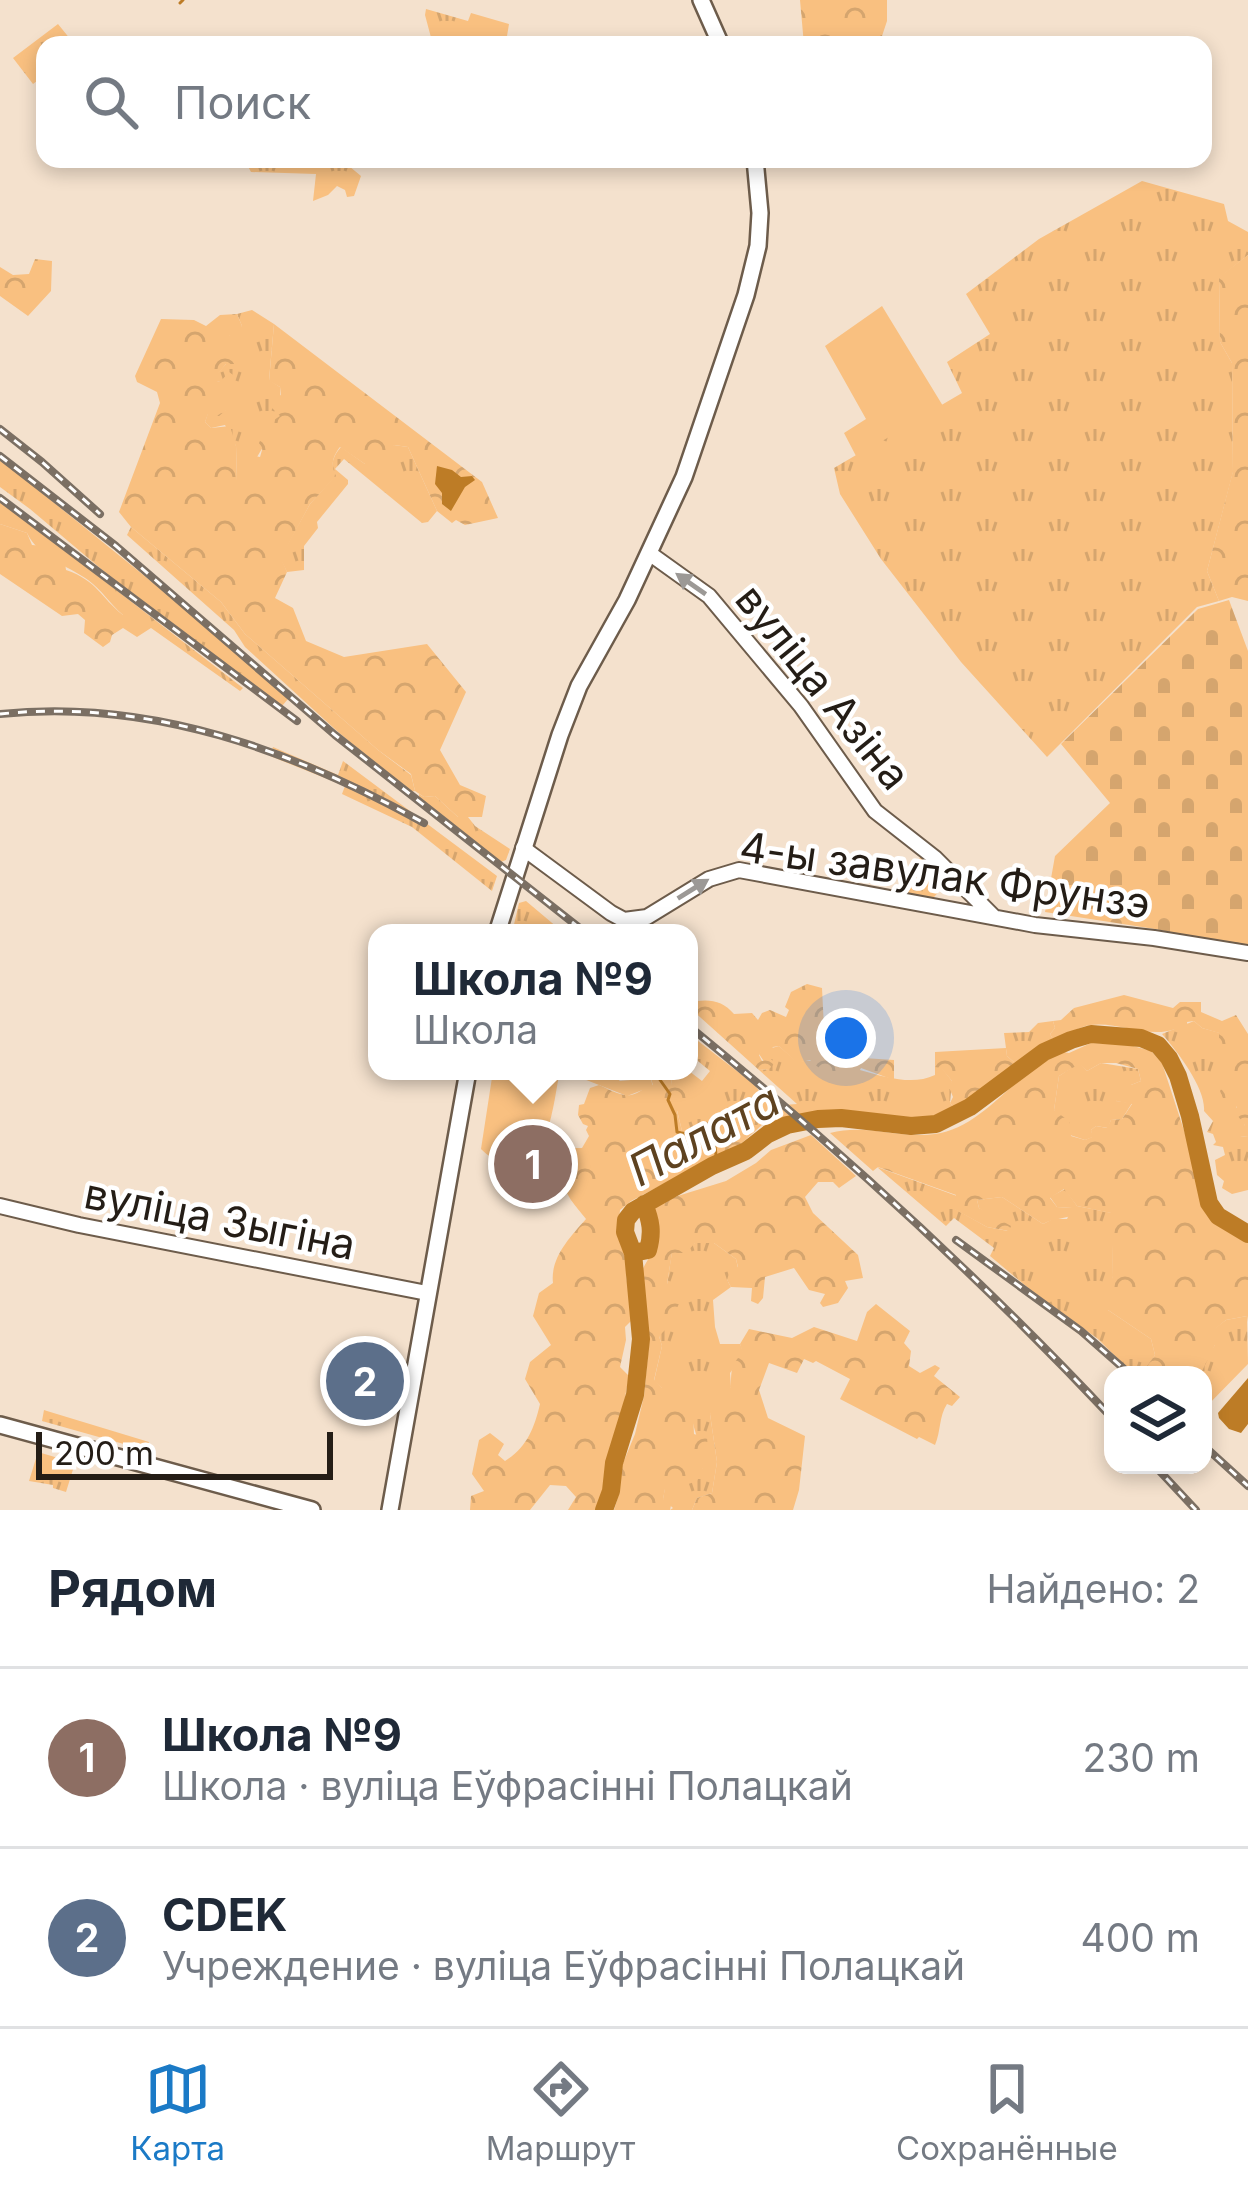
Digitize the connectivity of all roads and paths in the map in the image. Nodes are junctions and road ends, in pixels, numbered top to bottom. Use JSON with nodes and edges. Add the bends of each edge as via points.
{"nodes":[{"id":1,"x":701,"y":0,"type":"edge"},
{"id":2,"x":717,"y":36,"type":"edge"},
{"id":3,"x":756,"y":168,"type":"edge"},
{"id":4,"x":649,"y":553,"type":"junction"},
{"id":5,"x":524,"y":848,"type":"junction"},
{"id":6,"x":949,"y":872,"type":"junction"},
{"id":7,"x":934,"y":905,"type":"junction"},
{"id":8,"x":994,"y":917,"type":"junction"},
{"id":9,"x":500,"y":924,"type":"edge"},
{"id":10,"x":1248,"y":953,"type":"edge"},
{"id":11,"x":466,"y":1080,"type":"edge"},
{"id":12,"x":0,"y":1206,"type":"edge"},
{"id":13,"x":427,"y":1293,"type":"junction"},
{"id":14,"x":0,"y":1425,"type":"edge"},
{"id":15,"x":312,"y":1510,"type":"edge"},
{"id":16,"x":390,"y":1510,"type":"edge"}],
"edges":[{"from":1,"to":2,"type":"main road"},
{"from":3,"to":4,"type":"main road","via":[[754,269],[684,477]]},
{"from":4,"to":5,"type":"main road","via":[[579,686]]},
{"from":6,"to":4,"type":"street","name":"вуліца Азіна","one_way":true,"via":[[875,811],[709,596]]},
{"from":5,"to":7,"type":"street","name":"4-ы завулак Фрунзэ","one_way":true,"via":[[625,920],[647,917],[709,878],[739,870]]},
{"from":5,"to":9,"type":"main road"},
{"from":6,"to":7,"type":"street"},
{"from":6,"to":8,"type":"street","name":"вуліца Азіна"},
{"from":7,"to":8,"type":"street","name":"4-ы завулак Фрунзэ"},
{"from":8,"to":10,"type":"street","name":"4-ы завулак Фрунзэ"},
{"from":11,"to":13,"type":"main road"},
{"from":12,"to":13,"type":"street","name":"вуліца Зыгіна"},
{"from":13,"to":16,"type":"main road"},
{"from":14,"to":15,"type":"main road"}]}
